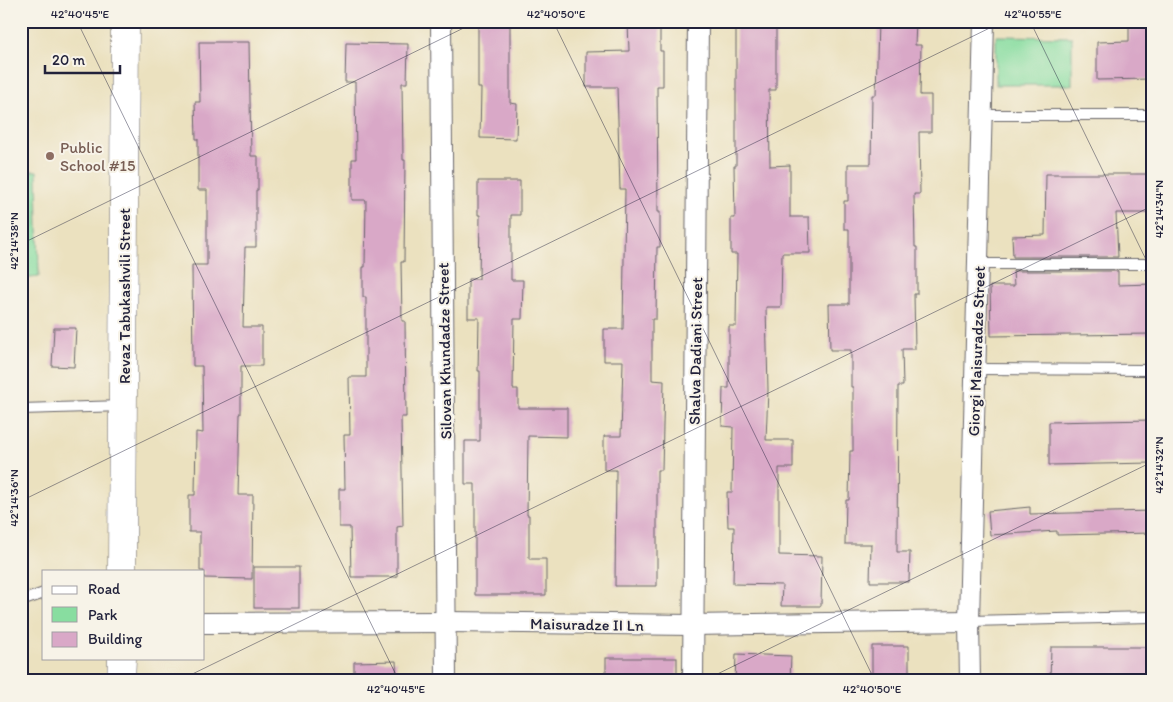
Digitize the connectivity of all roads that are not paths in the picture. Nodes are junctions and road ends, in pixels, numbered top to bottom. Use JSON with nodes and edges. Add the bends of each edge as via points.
{"nodes":[{"id":1,"x":126,"y":21,"type":"edge"},
{"id":2,"x":440,"y":21,"type":"edge"},
{"id":3,"x":698,"y":21,"type":"edge"},
{"id":4,"x":984,"y":21,"type":"edge"},
{"id":5,"x":982,"y":115,"type":"junction"},
{"id":6,"x":1152,"y":115,"type":"edge"},
{"id":7,"x":978,"y":264,"type":"junction"},
{"id":8,"x":1152,"y":264,"type":"edge"},
{"id":9,"x":975,"y":369,"type":"junction"},
{"id":10,"x":1152,"y":370,"type":"edge"},
{"id":11,"x":123,"y":406,"type":"junction"},
{"id":12,"x":21,"y":409,"type":"edge"},
{"id":13,"x":122,"y":570,"type":"edge"},
{"id":14,"x":42,"y":594,"type":"edge"},
{"id":15,"x":21,"y":600,"type":"edge"},
{"id":16,"x":1152,"y":617,"type":"edge"},
{"id":17,"x":969,"y":621,"type":"junction"},
{"id":18,"x":446,"y":622,"type":"junction"},
{"id":19,"x":205,"y":623,"type":"edge"},
{"id":20,"x":692,"y":625,"type":"junction"},
{"id":21,"x":122,"y":660,"type":"edge"},
{"id":22,"x":121,"y":681,"type":"edge"},
{"id":23,"x":446,"y":681,"type":"edge"},
{"id":24,"x":693,"y":681,"type":"edge"},
{"id":25,"x":970,"y":681,"type":"edge"}],
"edges":[{"from":1,"to":11,"type":"main road","name":"Revaz Tabukashvili Street"},
{"from":2,"to":18,"type":"street","name":"Silovan Khundadze Street"},
{"from":3,"to":20,"type":"street","name":"Shalva Dadiani Street"},
{"from":4,"to":5,"type":"street","name":"Giorgi Maisuradze Street"},
{"from":5,"to":6,"type":"lane"},
{"from":5,"to":7,"type":"street","name":"Giorgi Maisuradze Street"},
{"from":7,"to":8,"type":"lane"},
{"from":7,"to":9,"type":"street","name":"Giorgi Maisuradze Street"},
{"from":9,"to":10,"type":"lane"},
{"from":9,"to":17,"type":"street","name":"Giorgi Maisuradze Street"},
{"from":11,"to":12,"type":"lane"},
{"from":11,"to":13,"type":"main road","name":"Revaz Tabukashvili Street"},
{"from":14,"to":15,"type":"lane"},
{"from":16,"to":17,"type":"lane"},
{"from":17,"to":20,"type":"street","name":"Maisuradze II Ln"},
{"from":17,"to":25,"type":"street","name":"Giorgi Maisuradze Street"},
{"from":18,"to":19,"type":"street","name":"Maisuradze II Ln"},
{"from":18,"to":20,"type":"street","name":"Maisuradze II Ln"},
{"from":18,"to":23,"type":"street","name":"Silovan Khundadze Street"},
{"from":20,"to":24,"type":"street","name":"Shalva Dadiani Street"},
{"from":21,"to":22,"type":"main road"}]}
